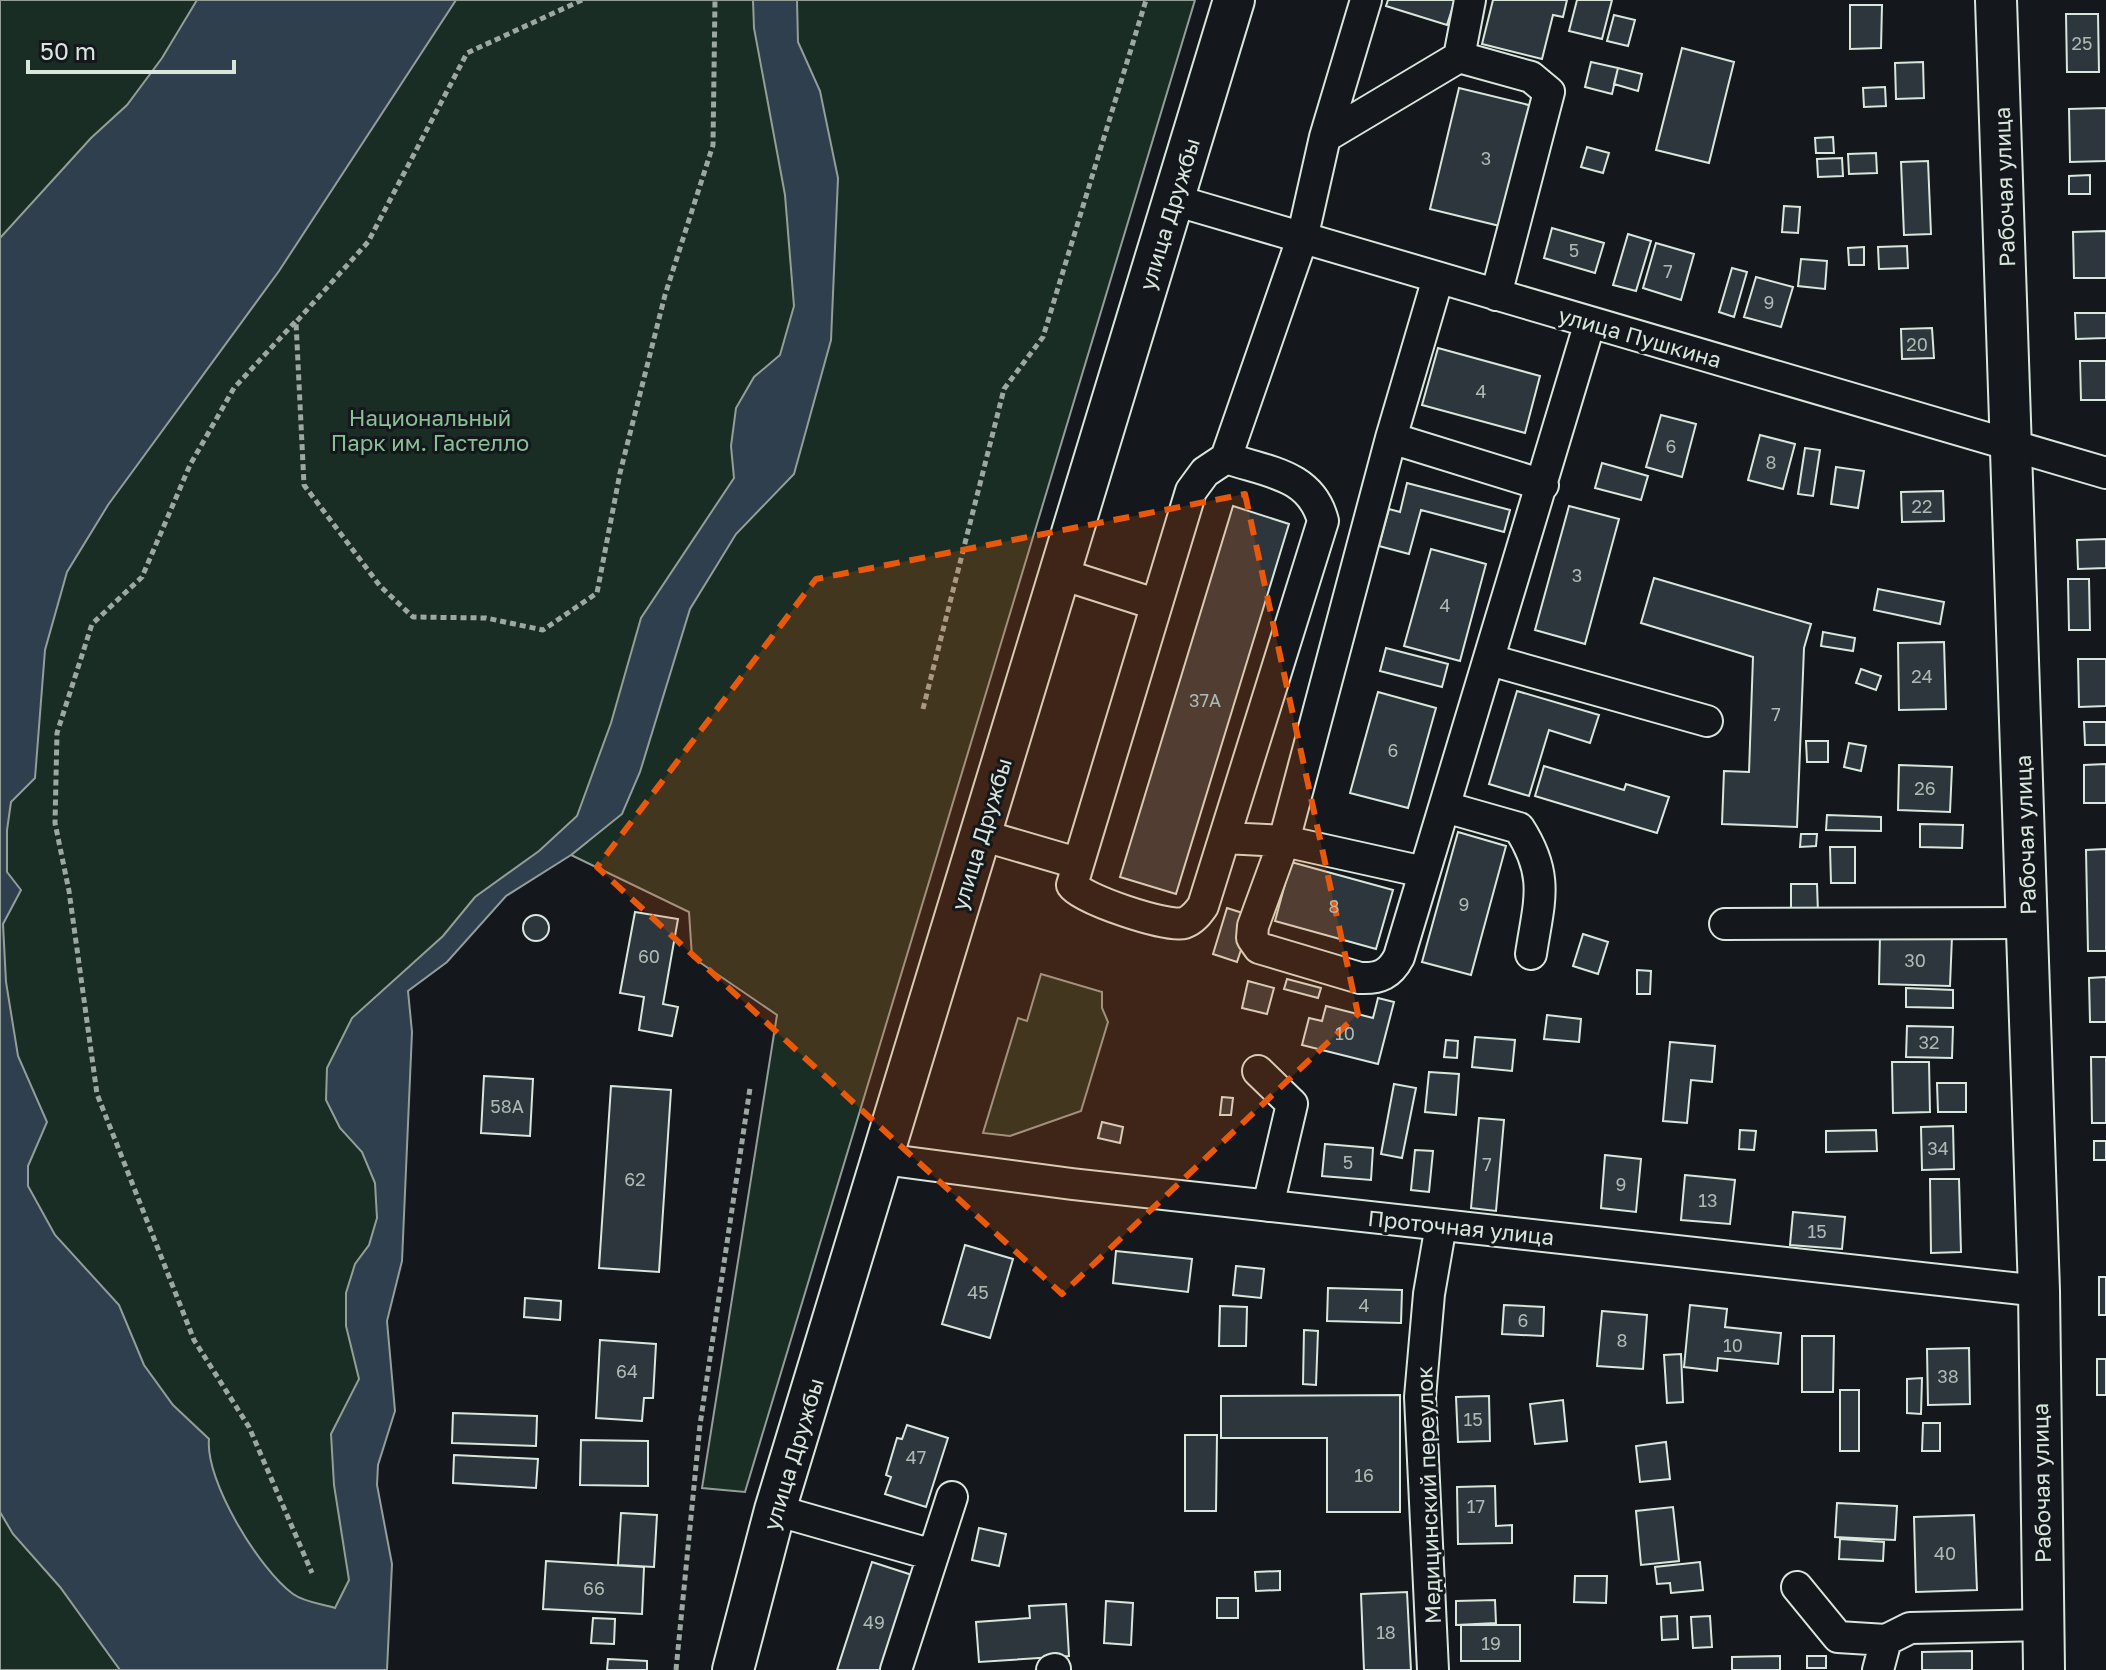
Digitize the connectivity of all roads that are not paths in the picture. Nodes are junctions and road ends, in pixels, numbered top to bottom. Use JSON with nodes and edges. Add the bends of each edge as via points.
{"nodes":[{"id":1,"x":1234,"y":0,"type":"edge"},
{"id":2,"x":1366,"y":0,"type":"edge"},
{"id":3,"x":1470,"y":0,"type":"edge"},
{"id":4,"x":1996,"y":0,"type":"edge"},
{"id":5,"x":1459,"y":57,"type":"junction"},
{"id":6,"x":1325,"y":137,"type":"junction"},
{"id":7,"x":1174,"y":200,"type":"junction"},
{"id":8,"x":1302,"y":239,"type":"junction"},
{"id":9,"x":1438,"y":278,"type":"junction"},
{"id":10,"x":1496,"y":295,"type":"junction"},
{"id":11,"x":1590,"y":322,"type":"junction"},
{"id":12,"x":1391,"y":438,"type":"junction"},
{"id":13,"x":2014,"y":446,"type":"junction"},
{"id":14,"x":1226,"y":458,"type":"junction"},
{"id":15,"x":2106,"y":473,"type":"edge"},
{"id":16,"x":1543,"y":485,"type":"junction"},
{"id":17,"x":1058,"y":573,"type":"junction"},
{"id":18,"x":1155,"y":604,"type":"junction"},
{"id":19,"x":1490,"y":660,"type":"junction"},
{"id":20,"x":1707,"y":721,"type":"dead end"},
{"id":21,"x":1445,"y":807,"type":"junction"},
{"id":22,"x":981,"y":835,"type":"junction"},
{"id":23,"x":1225,"y":838,"type":"junction"},
{"id":24,"x":1284,"y":841,"type":"junction"},
{"id":25,"x":1077,"y":863,"type":"junction"},
{"id":26,"x":1424,"y":872,"type":"junction"},
{"id":27,"x":2028,"y":923,"type":"junction"},
{"id":28,"x":1725,"y":924,"type":"dead end"},
{"id":29,"x":1531,"y":954,"type":"dead end"},
{"id":30,"x":1258,"y":1071,"type":"dead end"},
{"id":31,"x":883,"y":1159,"type":"junction"},
{"id":32,"x":1268,"y":1206,"type":"junction"},
{"id":33,"x":1441,"y":1225,"type":"junction"},
{"id":34,"x":2039,"y":1291,"type":"junction"},
{"id":35,"x":952,"y":1497,"type":"dead end"},
{"id":36,"x":775,"y":1510,"type":"junction"},
{"id":37,"x":933,"y":1555,"type":"junction"},
{"id":38,"x":1797,"y":1587,"type":"dead end"},
{"id":39,"x":2043,"y":1625,"type":"junction"},
{"id":40,"x":1886,"y":1640,"type":"junction"},
{"id":41,"x":733,"y":1670,"type":"edge"},
{"id":42,"x":896,"y":1670,"type":"edge"},
{"id":43,"x":1433,"y":1670,"type":"edge"},
{"id":44,"x":1878,"y":1670,"type":"edge"},
{"id":45,"x":2044,"y":1670,"type":"edge"}],
"edges":[{"from":1,"to":7,"type":"main road","name":"улица Дружбы"},
{"from":2,"to":6,"type":"street"},
{"from":3,"to":5,"type":"street"},
{"from":4,"to":13,"type":"main road","name":"Рабочая улица"},
{"from":5,"to":6,"type":"street"},
{"from":5,"to":10,"type":"street","via":[[1531,77],[1549,92]]},
{"from":6,"to":8,"type":"street"},
{"from":7,"to":8,"type":"street","name":"улица Пушкина"},
{"from":7,"to":17,"type":"main road","name":"улица Дружбы"},
{"from":8,"to":9,"type":"street","name":"улица Пушкина"},
{"from":8,"to":14,"type":"street"},
{"from":9,"to":10,"type":"street","name":"улица Пушкина"},
{"from":9,"to":12,"type":"street"},
{"from":10,"to":11,"type":"street","name":"улица Пушкина"},
{"from":11,"to":13,"type":"street","name":"улица Пушкина"},
{"from":11,"to":16,"type":"street"},
{"from":12,"to":16,"type":"street"},
{"from":12,"to":24,"type":"street"},
{"from":13,"to":15,"type":"street","name":"улица Пушкина"},
{"from":13,"to":27,"type":"main road","name":"Рабочая улица"},
{"from":14,"to":18,"type":"street","via":[[1205,472],[1191,491]]},
{"from":14,"to":23,"type":"street","via":[[1300,483],[1318,501],[1323,521]]},
{"from":16,"to":19,"type":"street"},
{"from":17,"to":18,"type":"street"},
{"from":17,"to":22,"type":"main road","name":"улица Дружбы"},
{"from":18,"to":25,"type":"street"},
{"from":19,"to":20,"type":"street"},
{"from":19,"to":21,"type":"street"},
{"from":21,"to":26,"type":"street"},
{"from":21,"to":29,"type":"street","via":[[1519,828],[1535,853],[1541,887]]},
{"from":22,"to":25,"type":"street"},
{"from":22,"to":31,"type":"main road","name":"улица Дружбы"},
{"from":23,"to":24,"type":"street"},
{"from":23,"to":25,"type":"street","via":[[1203,906],[1182,924],[1083,896],[1072,885]]},
{"from":24,"to":26,"type":"street"},
{"from":24,"to":26,"type":"street","via":[[1252,938],[1271,954],[1360,978],[1391,971]]},
{"from":27,"to":28,"type":"street"},
{"from":27,"to":34,"type":"main road","name":"Рабочая улица"},
{"from":30,"to":32,"type":"street","via":[[1292,1104]]},
{"from":31,"to":32,"type":"street","name":"Проточная улица"},
{"from":31,"to":36,"type":"main road","name":"улица Дружбы"},
{"from":32,"to":33,"type":"street","name":"Проточная улица"},
{"from":33,"to":34,"type":"street","name":"Проточная улица"},
{"from":33,"to":43,"type":"street","name":"Медицинский переулок","via":[[1420,1397]]},
{"from":34,"to":39,"type":"main road","name":"Рабочая улица"},
{"from":35,"to":37,"type":"street"},
{"from":36,"to":37,"type":"street"},
{"from":36,"to":41,"type":"main road","name":"улица Дружбы"},
{"from":37,"to":42,"type":"street"},
{"from":38,"to":40,"type":"street","via":[[1838,1637]]},
{"from":39,"to":40,"type":"street","via":[[1910,1628]]},
{"from":39,"to":45,"type":"main road","name":"Рабочая улица"},
{"from":40,"to":44,"type":"street"}]}
